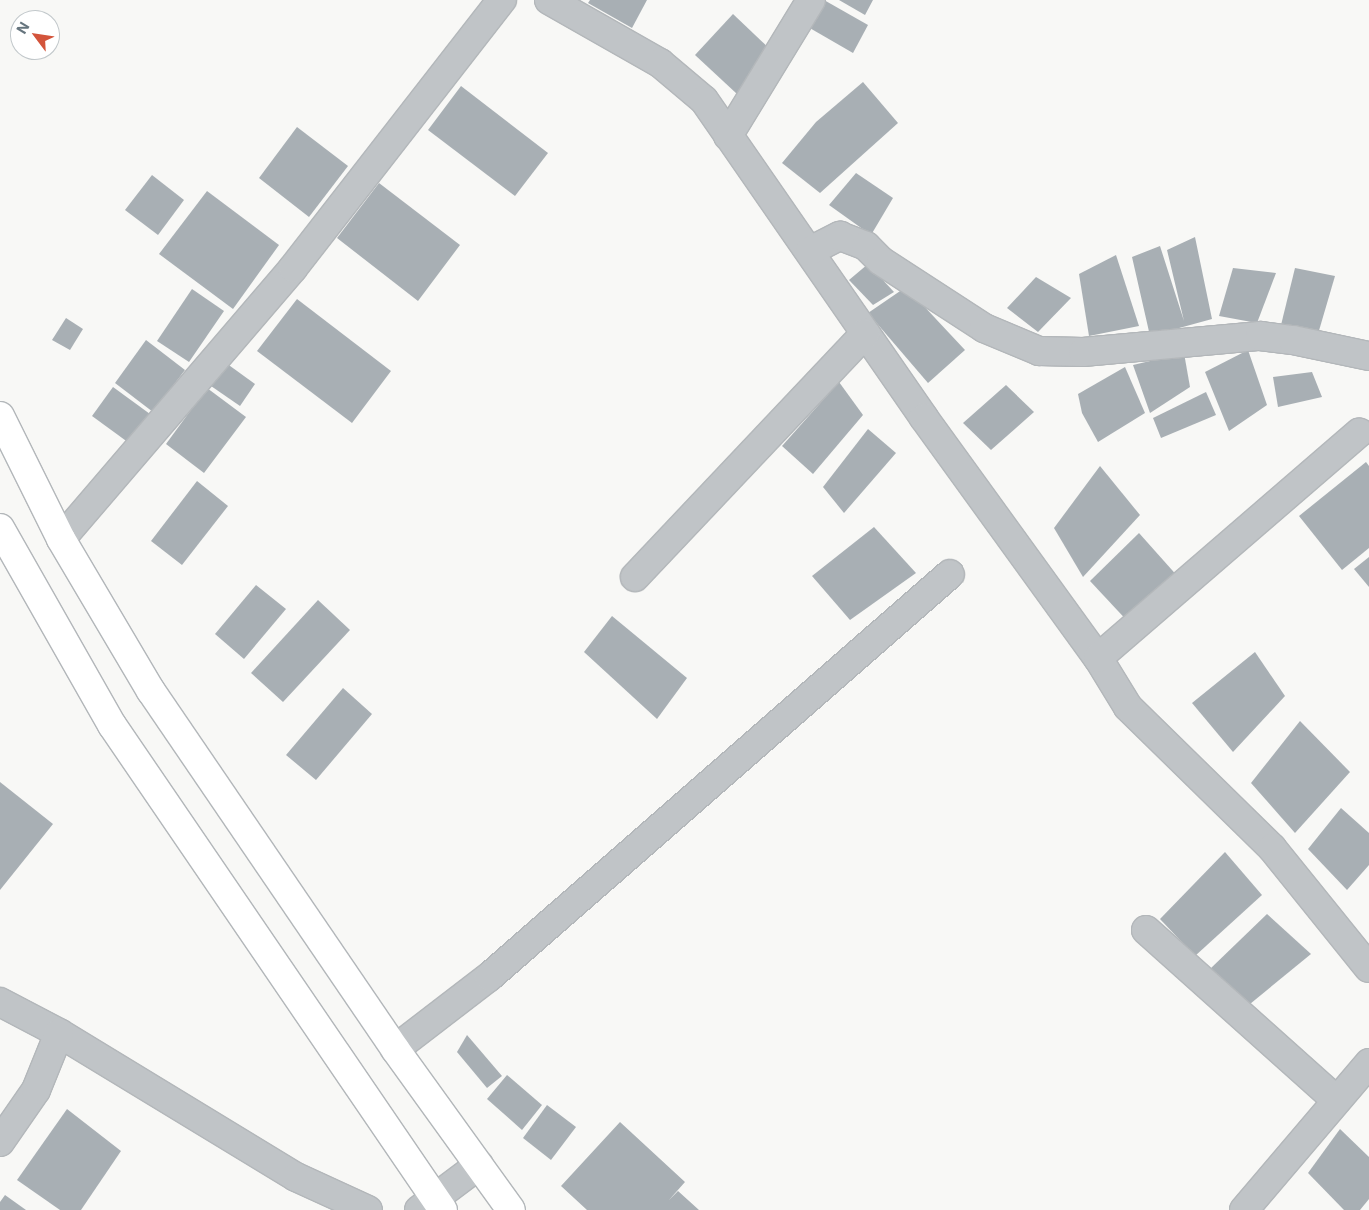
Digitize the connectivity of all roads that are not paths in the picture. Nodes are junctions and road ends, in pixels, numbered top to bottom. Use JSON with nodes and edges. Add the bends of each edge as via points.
{"nodes":[{"id":1,"x":502,"y":0,"type":"edge"},
{"id":2,"x":549,"y":0,"type":"edge"},
{"id":3,"x":811,"y":0,"type":"edge"},
{"id":4,"x":728,"y":136,"type":"junction"},
{"id":5,"x":810,"y":252,"type":"junction"},
{"id":6,"x":865,"y":334,"type":"junction"},
{"id":7,"x":1369,"y":356,"type":"edge"},
{"id":8,"x":0,"y":416,"type":"edge"},
{"id":9,"x":1359,"y":433,"type":"dead end"},
{"id":10,"x":0,"y":528,"type":"edge"},
{"id":11,"x":61,"y":539,"type":"junction"},
{"id":12,"x":950,"y":574,"type":"dead end"},
{"id":13,"x":635,"y":577,"type":"dead end"},
{"id":14,"x":1098,"y":658,"type":"junction"},
{"id":15,"x":1146,"y":930,"type":"dead end"},
{"id":16,"x":1369,"y":968,"type":"edge"},
{"id":17,"x":0,"y":1002,"type":"edge"},
{"id":18,"x":59,"y":1033,"type":"junction"},
{"id":19,"x":394,"y":1048,"type":"junction"},
{"id":20,"x":1369,"y":1063,"type":"edge"},
{"id":21,"x":1336,"y":1100,"type":"junction"},
{"id":22,"x":0,"y":1142,"type":"edge"},
{"id":23,"x":479,"y":1166,"type":"junction"},
{"id":24,"x":433,"y":1207,"type":"edge"},
{"id":25,"x":368,"y":1210,"type":"edge"},
{"id":26,"x":511,"y":1210,"type":"edge"},
{"id":27,"x":1244,"y":1210,"type":"edge"}],
"edges":[{"from":1,"to":11,"type":"street","via":[[293,268]]},
{"from":2,"to":4,"type":"street","via":[[660,63],[704,100]]},
{"from":3,"to":4,"type":"street"},
{"from":4,"to":5,"type":"street"},
{"from":5,"to":6,"type":"street"},
{"from":5,"to":7,"type":"street","via":[[840,236],[866,246],[881,261],[984,328],[1039,351],[1083,352],[1260,336]]},
{"from":6,"to":13,"type":"street"},
{"from":6,"to":14,"type":"street"},
{"from":8,"to":11,"type":"highway"},
{"from":9,"to":14,"type":"street"},
{"from":10,"to":24,"type":"highway","via":[[112,725]]},
{"from":11,"to":19,"type":"highway","via":[[151,690]]},
{"from":12,"to":19,"type":"street","via":[[489,977]]},
{"from":14,"to":16,"type":"street","via":[[1128,707],[1272,848]]},
{"from":15,"to":21,"type":"street"},
{"from":17,"to":18,"type":"street"},
{"from":18,"to":22,"type":"street","via":[[36,1090]]},
{"from":18,"to":25,"type":"street","via":[[296,1177]]},
{"from":19,"to":23,"type":"highway"},
{"from":20,"to":21,"type":"street"},
{"from":21,"to":27,"type":"street"},
{"from":23,"to":24,"type":"street"},
{"from":23,"to":26,"type":"highway"}]}
